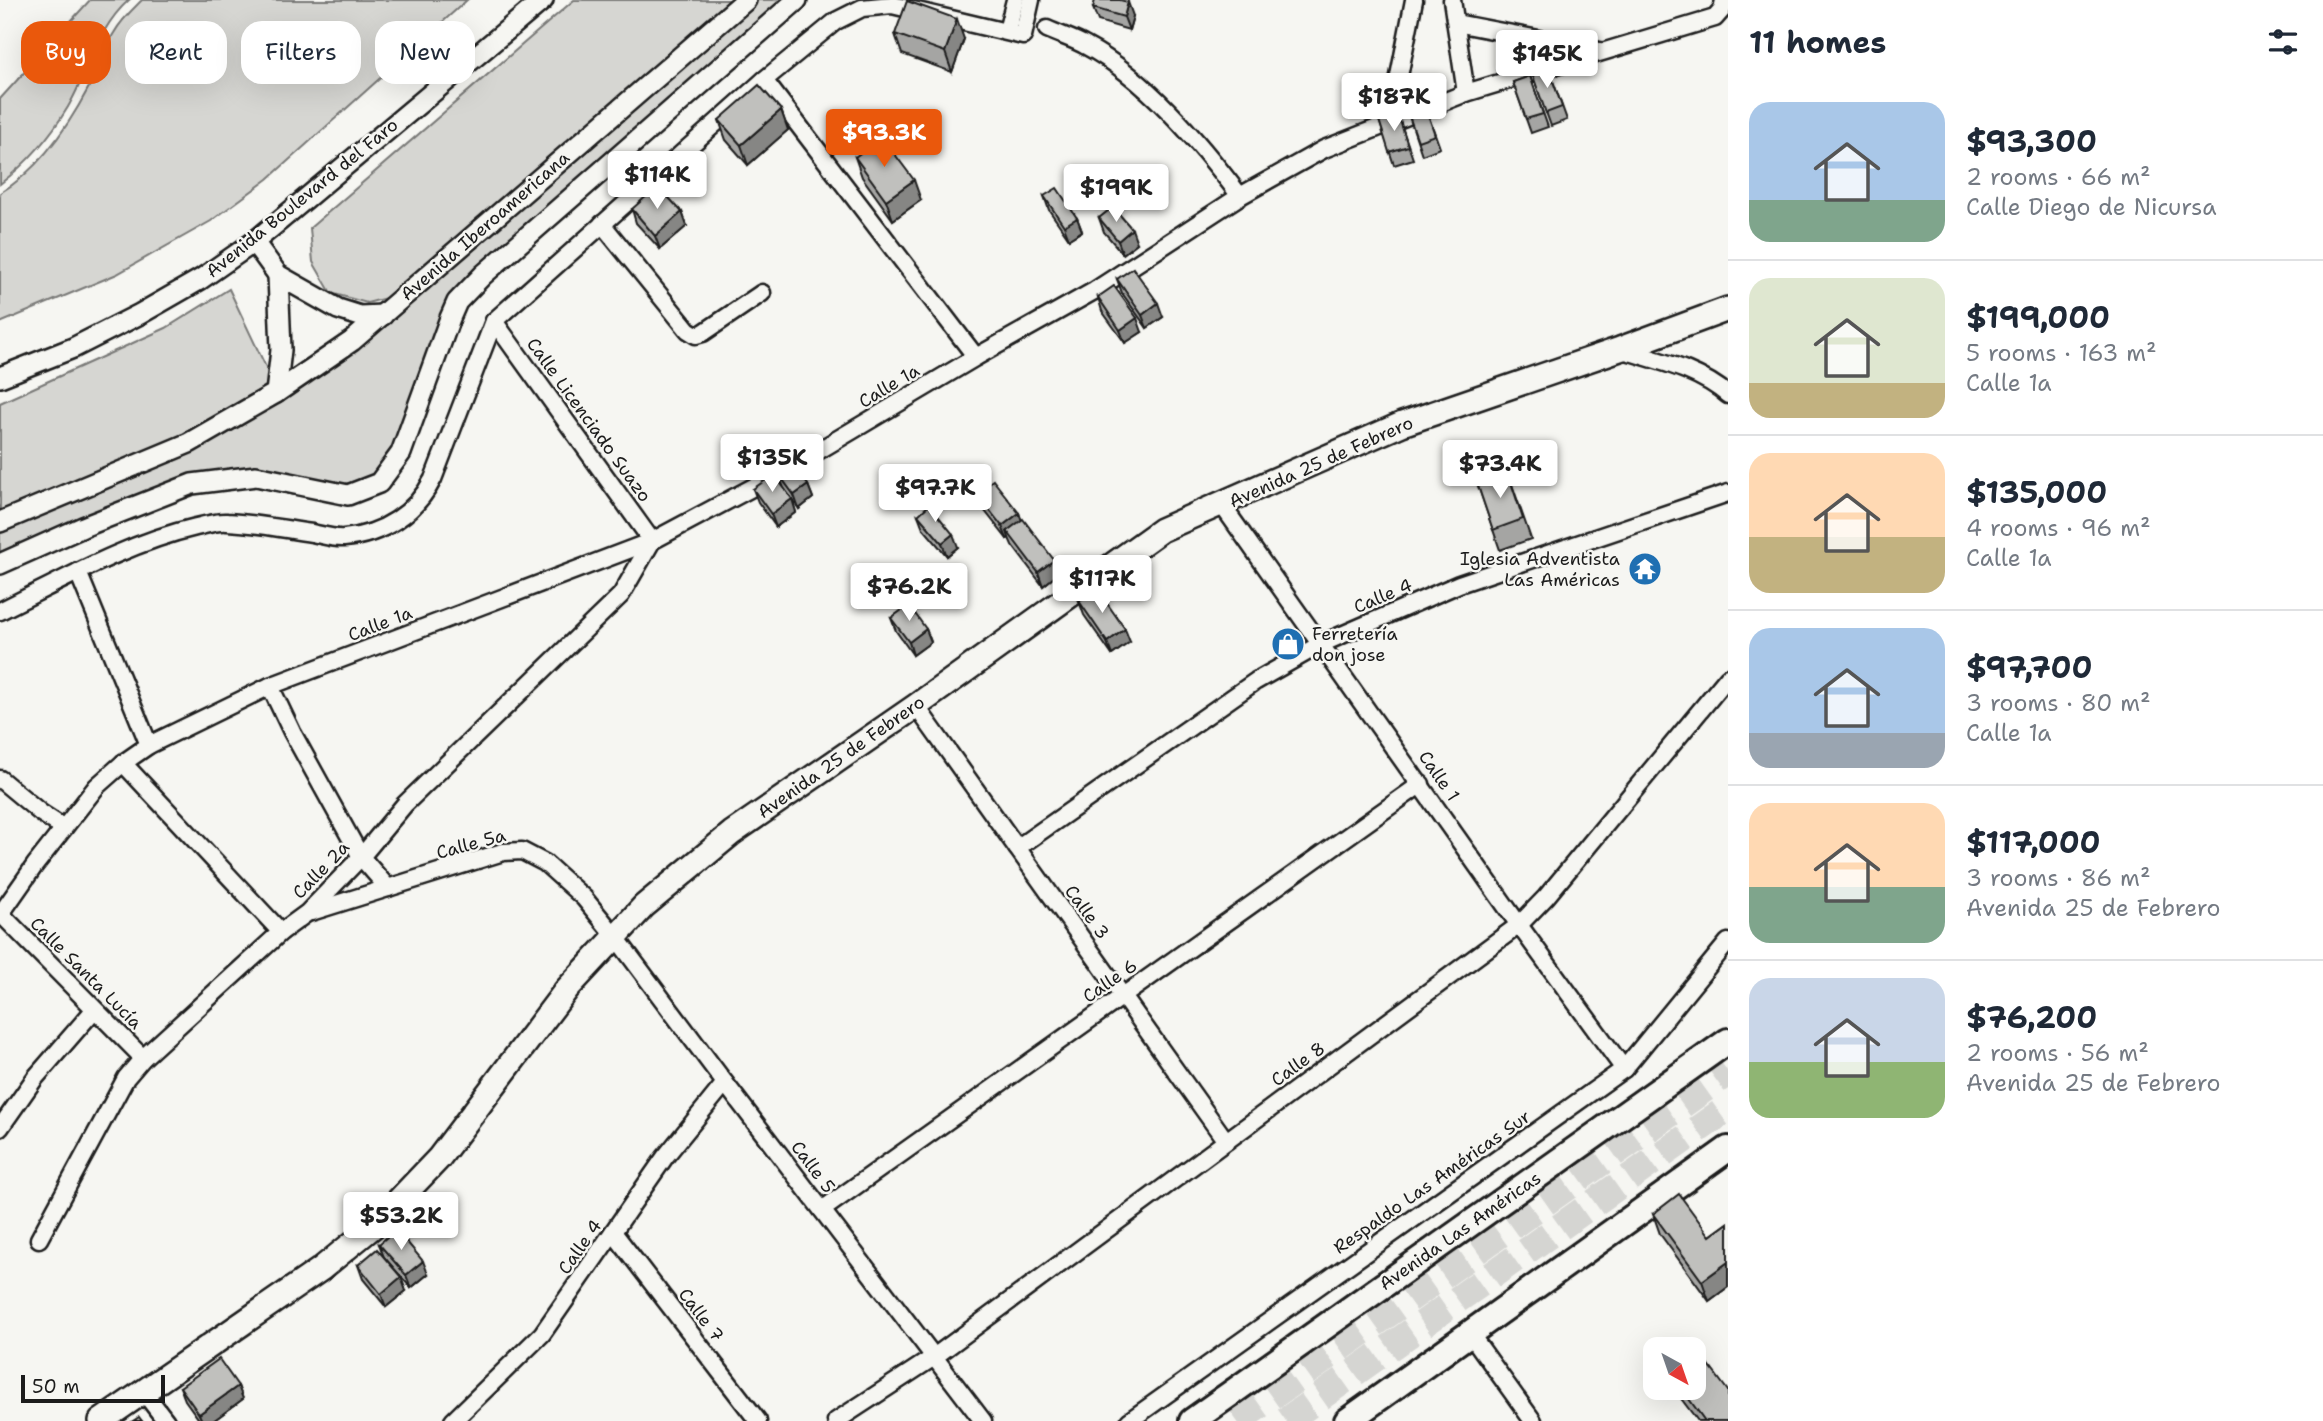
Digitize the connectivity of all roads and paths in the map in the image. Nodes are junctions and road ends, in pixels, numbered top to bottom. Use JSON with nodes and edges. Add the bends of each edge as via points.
{"nodes":[{"id":1,"x":543,"y":0,"type":"edge"},
{"id":2,"x":747,"y":0,"type":"edge"},
{"id":3,"x":797,"y":0,"type":"edge"},
{"id":4,"x":1015,"y":0,"type":"edge"},
{"id":5,"x":1031,"y":0,"type":"edge"},
{"id":6,"x":1414,"y":0,"type":"edge"},
{"id":7,"x":1452,"y":0,"type":"edge"},
{"id":8,"x":1724,"y":0,"type":"edge"},
{"id":9,"x":1456,"y":23,"type":"junction"},
{"id":10,"x":1046,"y":29,"type":"dead end"},
{"id":11,"x":1015,"y":34,"type":"junction"},
{"id":12,"x":1602,"y":51,"type":"junction"},
{"id":13,"x":764,"y":80,"type":"junction"},
{"id":14,"x":1466,"y":93,"type":"junction"},
{"id":15,"x":1390,"y":122,"type":"junction"},
{"id":16,"x":1241,"y":195,"type":"junction"},
{"id":17,"x":602,"y":224,"type":"junction"},
{"id":18,"x":254,"y":242,"type":"junction"},
{"id":19,"x":278,"y":275,"type":"junction"},
{"id":20,"x":762,"y":293,"type":"dead end"},
{"id":21,"x":1728,"y":309,"type":"edge"},
{"id":22,"x":383,"y":315,"type":"junction"},
{"id":23,"x":494,"y":321,"type":"junction"},
{"id":24,"x":1620,"y":349,"type":"junction"},
{"id":25,"x":976,"y":357,"type":"junction"},
{"id":26,"x":0,"y":377,"type":"edge"},
{"id":27,"x":276,"y":393,"type":"junction"},
{"id":28,"x":1728,"y":395,"type":"edge"},
{"id":29,"x":1728,"y":493,"type":"edge"},
{"id":30,"x":1223,"y":505,"type":"junction"},
{"id":31,"x":0,"y":522,"type":"edge"},
{"id":32,"x":652,"y":541,"type":"junction"},
{"id":33,"x":0,"y":564,"type":"edge"},
{"id":34,"x":78,"y":572,"type":"junction"},
{"id":35,"x":0,"y":611,"type":"edge"},
{"id":36,"x":1321,"y":643,"type":"junction"},
{"id":37,"x":1728,"y":677,"type":"edge"},
{"id":38,"x":270,"y":686,"type":"junction"},
{"id":39,"x":916,"y":706,"type":"junction"},
{"id":40,"x":149,"y":745,"type":"junction"},
{"id":41,"x":123,"y":763,"type":"junction"},
{"id":42,"x":0,"y":779,"type":"edge"},
{"id":43,"x":1421,"y":784,"type":"junction"},
{"id":44,"x":64,"y":828,"type":"junction"},
{"id":45,"x":1017,"y":848,"type":"junction"},
{"id":46,"x":362,"y":857,"type":"junction"},
{"id":47,"x":388,"y":888,"type":"junction"},
{"id":48,"x":307,"y":913,"type":"junction"},
{"id":49,"x":1,"y":915,"type":"edge"},
{"id":50,"x":1518,"y":925,"type":"junction"},
{"id":51,"x":281,"y":932,"type":"junction"},
{"id":52,"x":615,"y":936,"type":"junction"},
{"id":53,"x":1728,"y":942,"type":"edge"},
{"id":54,"x":1122,"y":996,"type":"junction"},
{"id":55,"x":94,"y":1010,"type":"junction"},
{"id":56,"x":1728,"y":1041,"type":"edge"},
{"id":57,"x":143,"y":1058,"type":"junction"},
{"id":58,"x":1624,"y":1069,"type":"junction"},
{"id":59,"x":725,"y":1083,"type":"junction"},
{"id":60,"x":0,"y":1128,"type":"edge"},
{"id":61,"x":1226,"y":1141,"type":"junction"},
{"id":62,"x":1728,"y":1149,"type":"edge"},
{"id":63,"x":822,"y":1210,"type":"junction"},
{"id":64,"x":613,"y":1232,"type":"junction"},
{"id":65,"x":39,"y":1239,"type":"dead end"},
{"id":66,"x":1469,"y":1332,"type":"junction"},
{"id":67,"x":934,"y":1357,"type":"junction"},
{"id":68,"x":143,"y":1391,"type":"junction"},
{"id":69,"x":1194,"y":1419,"type":"edge"},
{"id":70,"x":101,"y":1421,"type":"edge"},
{"id":71,"x":166,"y":1421,"type":"edge"},
{"id":72,"x":453,"y":1421,"type":"edge"},
{"id":73,"x":758,"y":1421,"type":"edge"},
{"id":74,"x":836,"y":1421,"type":"edge"},
{"id":75,"x":983,"y":1421,"type":"edge"},
{"id":76,"x":1129,"y":1421,"type":"edge"},
{"id":77,"x":1347,"y":1421,"type":"edge"},
{"id":78,"x":1533,"y":1421,"type":"edge"}],
"edges":[{"from":1,"to":18,"type":"street","name":"Avenida Boulevard del Faro"},
{"from":2,"to":22,"type":"street","name":"Avenida Iberoamericana"},
{"from":3,"to":33,"type":"street","name":"Avenida Iberoamericana","via":[[457,302],[401,453],[379,483],[348,495],[256,476],[192,484]]},
{"from":4,"to":11,"type":"street"},
{"from":5,"to":11,"type":"street"},
{"from":6,"to":15,"type":"street"},
{"from":7,"to":9,"type":"street"},
{"from":8,"to":12,"type":"street","name":"Calle 1a","via":[[1715,18]]},
{"from":9,"to":12,"type":"street"},
{"from":9,"to":14,"type":"street"},
{"from":10,"to":16,"type":"street","via":[[1087,46],[1133,77]]},
{"from":11,"to":13,"type":"street","via":[[892,5],[862,8],[836,21]]},
{"from":12,"to":14,"type":"street","name":"Calle 1a"},
{"from":13,"to":17,"type":"street"},
{"from":13,"to":25,"type":"street"},
{"from":14,"to":15,"type":"street","name":"Calle 1a"},
{"from":15,"to":16,"type":"street","name":"Calle 1a","via":[[1324,149]]},
{"from":16,"to":25,"type":"street","name":"Calle 1a","via":[[1094,291]]},
{"from":17,"to":20,"type":"street","via":[[696,335]]},
{"from":17,"to":23,"type":"street"},
{"from":18,"to":19,"type":"street"},
{"from":18,"to":26,"type":"street","name":"Avenida Boulevard del Faro","via":[[140,314],[73,348]]},
{"from":19,"to":22,"type":"street","via":[[338,309],[360,316]]},
{"from":19,"to":27,"type":"street","via":[[281,350]]},
{"from":21,"to":24,"type":"main road","name":"Avenida 25 de Febrero"},
{"from":22,"to":27,"type":"street","name":"Avenida Iberoamericana"},
{"from":23,"to":32,"type":"street","name":"Calle Licenciado Suazo"},
{"from":23,"to":34,"type":"street","via":[[429,488],[408,513],[387,526],[341,539],[225,522],[148,541]]},
{"from":24,"to":28,"type":"street","via":[[1685,369],[1715,383]]},
{"from":24,"to":30,"type":"main road","name":"Avenida 25 de Febrero","via":[[1402,425]]},
{"from":25,"to":32,"type":"street","name":"Calle 1a","via":[[790,467]]},
{"from":27,"to":31,"type":"street","name":"Avenida Iberoamericana","via":[[189,443]]},
{"from":29,"to":36,"type":"street","name":"Calle 4","via":[[1459,584]]},
{"from":30,"to":36,"type":"street","name":"Calle 1"},
{"from":30,"to":39,"type":"main road","name":"Avenida 25 de Febrero","via":[[1161,530]]},
{"from":32,"to":38,"type":"street","name":"Calle 1a"},
{"from":32,"to":46,"type":"street","name":"Calle 2a","via":[[621,595],[405,804]]},
{"from":34,"to":35,"type":"street"},
{"from":34,"to":40,"type":"street"},
{"from":36,"to":43,"type":"street","name":"Calle 1"},
{"from":36,"to":45,"type":"street","name":"Calle 4","via":[[1256,681]]},
{"from":37,"to":50,"type":"street","name":"Calle 8"},
{"from":38,"to":40,"type":"street","name":"Calle 1a"},
{"from":38,"to":46,"type":"street"},
{"from":39,"to":45,"type":"street","name":"Calle 3"},
{"from":39,"to":52,"type":"main road","name":"Avenida 25 de Febrero","via":[[732,833]]},
{"from":40,"to":41,"type":"street","name":"Calle 1a"},
{"from":41,"to":44,"type":"street","name":"Calle 1a","via":[[97,786]]},
{"from":41,"to":51,"type":"street"},
{"from":42,"to":44,"type":"street"},
{"from":43,"to":50,"type":"street","name":"Calle 1"},
{"from":43,"to":54,"type":"street","name":"Calle 6"},
{"from":44,"to":49,"type":"street","name":"Calle 1a"},
{"from":45,"to":54,"type":"street","name":"Calle 3"},
{"from":46,"to":47,"type":"street"},
{"from":46,"to":48,"type":"street","name":"Calle 2a"},
{"from":47,"to":48,"type":"street","name":"Calle 5a"},
{"from":47,"to":52,"type":"street","name":"Calle 5a","via":[[503,852],[522,851],[545,863],[584,898]]},
{"from":48,"to":51,"type":"street","name":"Calle 2a"},
{"from":49,"to":55,"type":"street","name":"Calle Santa Lucía"},
{"from":50,"to":58,"type":"street","name":"Calle 1"},
{"from":50,"to":61,"type":"street","name":"Calle 8"},
{"from":51,"to":57,"type":"street","name":"Calle 2a"},
{"from":52,"to":59,"type":"street","name":"Calle 5"},
{"from":52,"to":68,"type":"main road","name":"Avenida 25 de Febrero","via":[[567,989],[439,1158],[375,1225],[321,1269]]},
{"from":53,"to":58,"type":"street","name":"Respaldo Las Américas Sur"},
{"from":54,"to":61,"type":"street","name":"Calle 3"},
{"from":54,"to":63,"type":"street","name":"Calle 6"},
{"from":55,"to":57,"type":"street","name":"Calle Santa Lucía"},
{"from":55,"to":60,"type":"street","via":[[35,1078]]},
{"from":56,"to":69,"type":"main road","name":"Avenida Las Américas"},
{"from":57,"to":65,"type":"street","name":"Calle 2a","via":[[126,1078]]},
{"from":58,"to":76,"type":"street","name":"Respaldo Las Américas Sur"},
{"from":59,"to":63,"type":"street","name":"Calle 5"},
{"from":59,"to":64,"type":"street","name":"Calle 4"},
{"from":61,"to":67,"type":"street","name":"Calle 8"},
{"from":62,"to":66,"type":"main road"},
{"from":63,"to":67,"type":"street","name":"Calle 5"},
{"from":64,"to":72,"type":"street","name":"Calle 4","via":[[542,1334]]},
{"from":64,"to":73,"type":"street","name":"Calle 7"},
{"from":66,"to":77,"type":"main road"},
{"from":66,"to":78,"type":"street"},
{"from":67,"to":74,"type":"street","name":"Calle 8"},
{"from":67,"to":75,"type":"street","name":"Calle 5"},
{"from":68,"to":70,"type":"main road","name":"Avenida 25 de Febrero"},
{"from":68,"to":71,"type":"street"}]}
